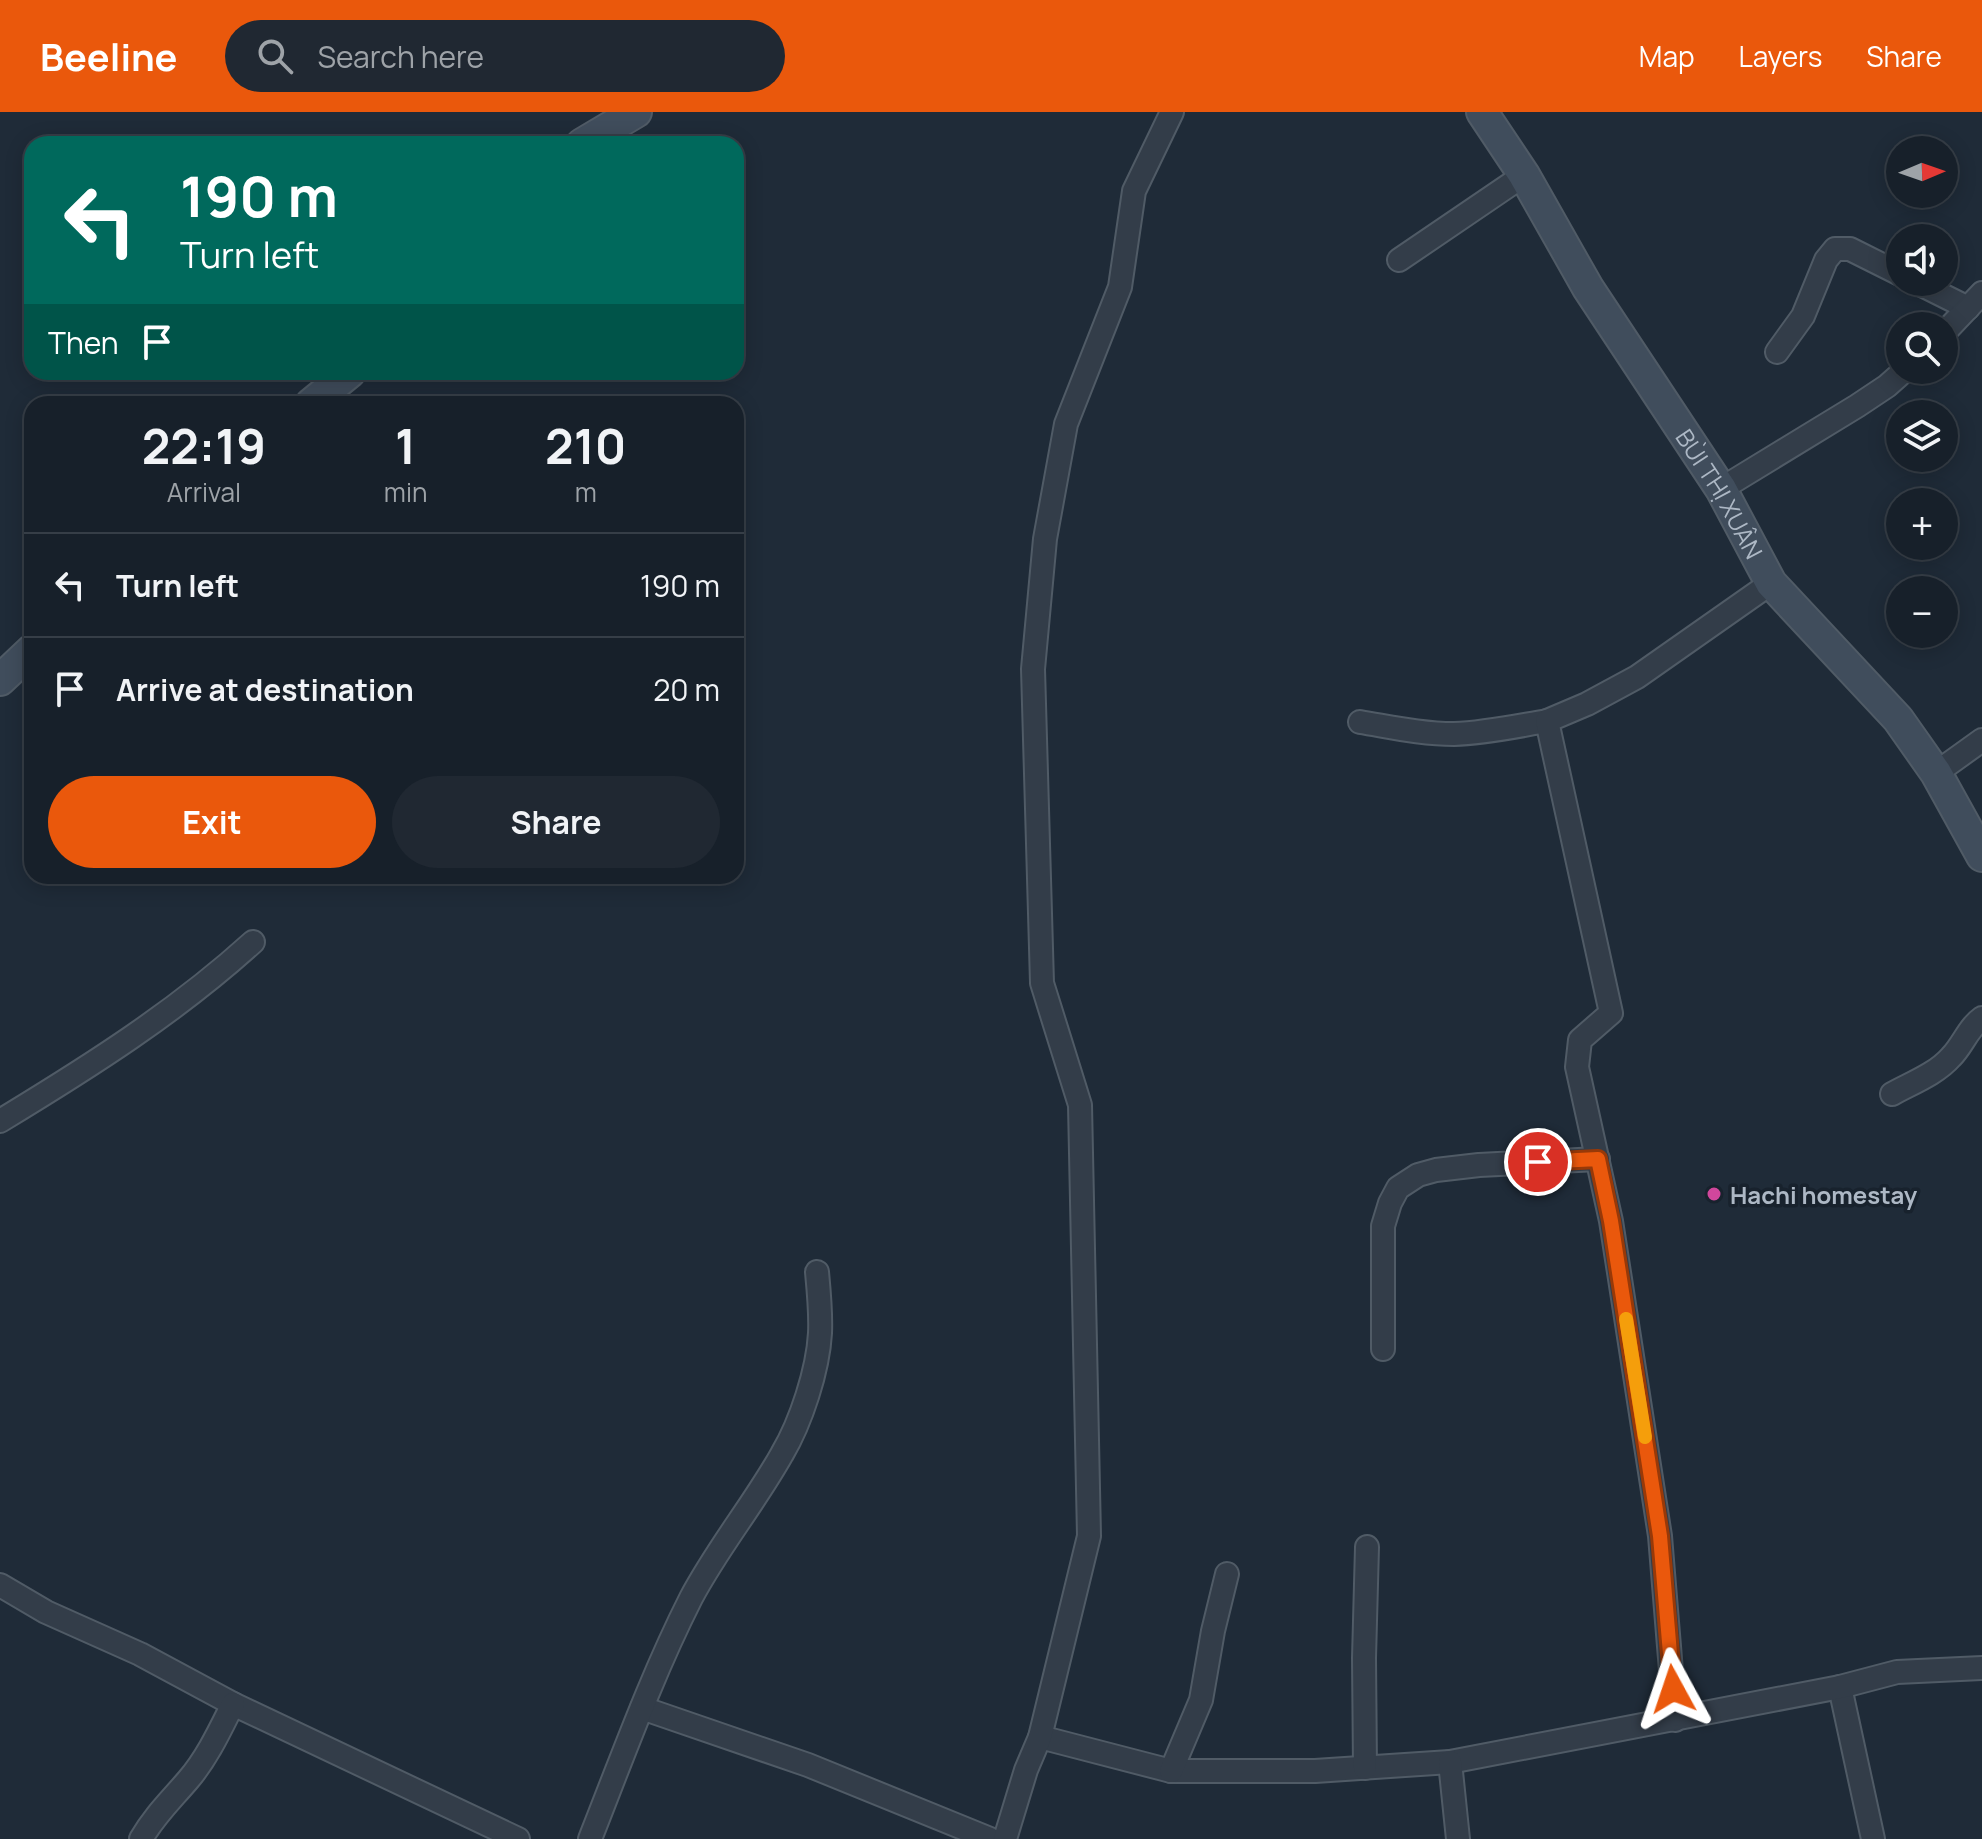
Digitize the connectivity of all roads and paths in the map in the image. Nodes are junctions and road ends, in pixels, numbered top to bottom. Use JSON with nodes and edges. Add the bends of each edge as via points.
{"nodes":[{"id":1,"x":636,"y":112,"type":"edge"},
{"id":2,"x":1172,"y":112,"type":"edge"},
{"id":3,"x":1482,"y":112,"type":"edge"},
{"id":4,"x":596,"y":136,"type":"edge"},
{"id":5,"x":1524,"y":175,"type":"junction"},
{"id":6,"x":1399,"y":260,"type":"dead end"},
{"id":7,"x":1886,"y":267,"type":"edge"},
{"id":8,"x":1975,"y":301,"type":"edge"},
{"id":9,"x":1958,"y":319,"type":"edge"},
{"id":10,"x":1777,"y":352,"type":"dead end"},
{"id":11,"x":340,"y":380,"type":"edge"},
{"id":12,"x":1889,"y":384,"type":"edge"},
{"id":13,"x":321,"y":396,"type":"edge"},
{"id":14,"x":1721,"y":489,"type":"junction"},
{"id":15,"x":1771,"y":583,"type":"junction"},
{"id":16,"x":24,"y":658,"type":"edge"},
{"id":17,"x":0,"y":680,"type":"edge"},
{"id":18,"x":1547,"y":721,"type":"junction"},
{"id":19,"x":1360,"y":722,"type":"dead end"},
{"id":20,"x":1982,"y":740,"type":"edge"},
{"id":21,"x":1936,"y":773,"type":"junction"},
{"id":22,"x":1982,"y":856,"type":"edge"},
{"id":23,"x":253,"y":942,"type":"dead end"},
{"id":24,"x":1982,"y":1018,"type":"edge"},
{"id":25,"x":1892,"y":1094,"type":"dead end"},
{"id":26,"x":0,"y":1121,"type":"edge"},
{"id":27,"x":1598,"y":1159,"type":"junction"},
{"id":28,"x":817,"y":1272,"type":"dead end"},
{"id":29,"x":1383,"y":1349,"type":"dead end"},
{"id":30,"x":1367,"y":1547,"type":"dead end"},
{"id":31,"x":1227,"y":1574,"type":"dead end"},
{"id":32,"x":0,"y":1585,"type":"edge"},
{"id":33,"x":1982,"y":1668,"type":"edge"},
{"id":34,"x":1840,"y":1687,"type":"junction"},
{"id":35,"x":233,"y":1704,"type":"junction"},
{"id":36,"x":642,"y":1708,"type":"junction"},
{"id":37,"x":1675,"y":1720,"type":"junction"},
{"id":38,"x":1040,"y":1737,"type":"junction"},
{"id":39,"x":1450,"y":1762,"type":"junction"},
{"id":40,"x":1365,"y":1768,"type":"junction"},
{"id":41,"x":1171,"y":1771,"type":"junction"},
{"id":42,"x":494,"y":1834,"type":"edge"},
{"id":43,"x":141,"y":1839,"type":"edge"},
{"id":44,"x":518,"y":1839,"type":"edge"},
{"id":45,"x":590,"y":1839,"type":"edge"},
{"id":46,"x":990,"y":1839,"type":"edge"},
{"id":47,"x":1005,"y":1839,"type":"edge"},
{"id":48,"x":1458,"y":1839,"type":"edge"},
{"id":49,"x":1873,"y":1839,"type":"edge"}],
"edges":[{"from":1,"to":4,"type":"street"},
{"from":2,"to":38,"type":"street","via":[[1134,191],[1120,287],[1066,424],[1045,539],[1033,669],[1042,983],[1080,1105],[1089,1536]]},
{"from":3,"to":5,"type":"street","name":"BÙI THỊ XUÂN"},
{"from":5,"to":6,"type":"street"},
{"from":5,"to":14,"type":"street","name":"BÙI THỊ XUÂN","via":[[1588,288]]},
{"from":7,"to":10,"type":"street","via":[[1850,249],[1835,249],[1803,316]]},
{"from":8,"to":9,"type":"street"},
{"from":11,"to":13,"type":"street"},
{"from":12,"to":14,"type":"street"},
{"from":14,"to":15,"type":"street","name":"BÙI THỊ XUÂN"},
{"from":15,"to":18,"type":"street","via":[[1637,677]]},
{"from":15,"to":21,"type":"street","name":"BÙI THỊ XUÂN","via":[[1898,719]]},
{"from":16,"to":17,"type":"street"},
{"from":18,"to":19,"type":"street","via":[[1455,734]]},
{"from":18,"to":27,"type":"street","via":[[1611,1013],[1580,1040],[1577,1067]]},
{"from":20,"to":21,"type":"street"},
{"from":21,"to":22,"type":"street","name":"BÙI THỊ XUÂN"},
{"from":23,"to":26,"type":"street","via":[[139,1034]]},
{"from":24,"to":25,"type":"street","via":[[1939,1069]]},
{"from":27,"to":29,"type":"street","via":[[1436,1170],[1398,1188],[1383,1226]]},
{"from":27,"to":37,"type":"street","via":[[1660,1536]]},
{"from":28,"to":36,"type":"street","via":[[820,1337],[791,1437],[707,1570]]},
{"from":30,"to":40,"type":"street"},
{"from":31,"to":41,"type":"street","via":[[1201,1700]]},
{"from":32,"to":35,"type":"street"},
{"from":33,"to":34,"type":"street","via":[[1897,1672]]},
{"from":34,"to":37,"type":"street"},
{"from":34,"to":49,"type":"street"},
{"from":35,"to":42,"type":"street"},
{"from":35,"to":43,"type":"street","via":[[204,1759]]},
{"from":36,"to":45,"type":"street"},
{"from":36,"to":46,"type":"street","via":[[808,1765]]},
{"from":37,"to":39,"type":"street"},
{"from":38,"to":41,"type":"street"},
{"from":38,"to":47,"type":"street"},
{"from":39,"to":40,"type":"street"},
{"from":39,"to":48,"type":"street"},
{"from":40,"to":41,"type":"street"},
{"from":42,"to":44,"type":"street"}]}
